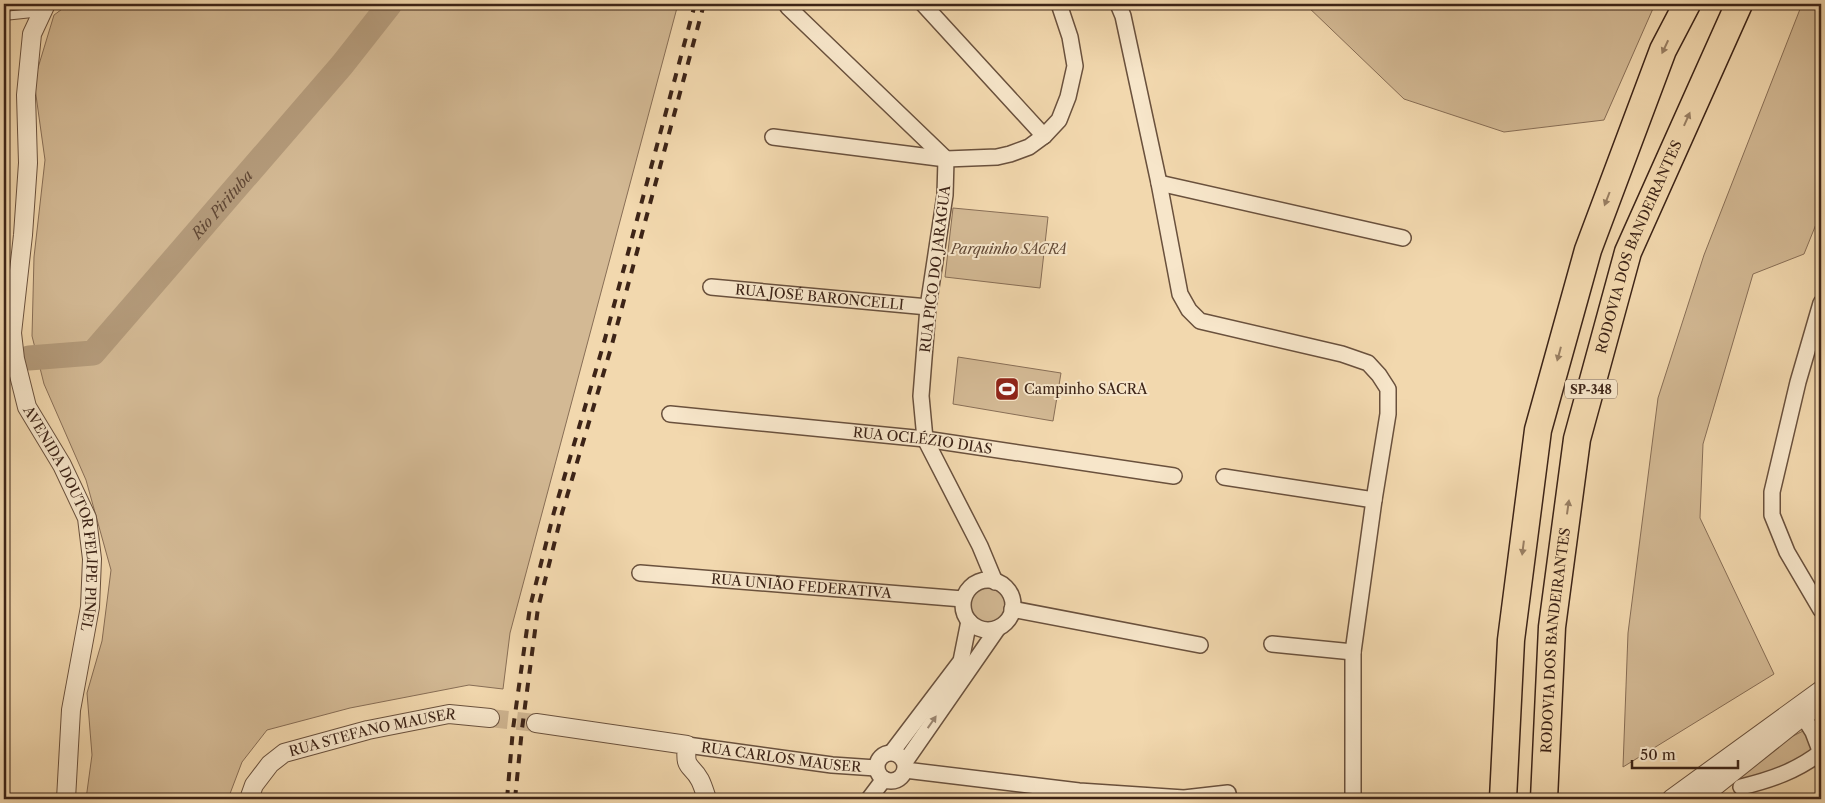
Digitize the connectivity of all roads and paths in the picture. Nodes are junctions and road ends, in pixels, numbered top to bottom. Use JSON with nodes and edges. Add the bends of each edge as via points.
{"nodes":[{"id":1,"x":923,"y":4,"type":"edge"},
{"id":2,"x":1059,"y":4,"type":"edge"},
{"id":3,"x":1118,"y":4,"type":"edge"},
{"id":4,"x":1687,"y":4,"type":"edge"},
{"id":5,"x":1739,"y":4,"type":"edge"},
{"id":6,"x":788,"y":7,"type":"dead end"},
{"id":7,"x":44,"y":8,"type":"edge"},
{"id":8,"x":4,"y":16,"type":"edge"},
{"id":9,"x":1044,"y":136,"type":"junction"},
{"id":10,"x":773,"y":137,"type":"dead end"},
{"id":11,"x":946,"y":159,"type":"junction"},
{"id":12,"x":1160,"y":183,"type":"junction"},
{"id":13,"x":1403,"y":238,"type":"dead end"},
{"id":14,"x":711,"y":287,"type":"dead end"},
{"id":15,"x":1821,"y":303,"type":"edge"},
{"id":16,"x":928,"y":307,"type":"junction"},
{"id":17,"x":670,"y":414,"type":"dead end"},
{"id":18,"x":925,"y":439,"type":"junction"},
{"id":19,"x":1174,"y":476,"type":"dead end"},
{"id":20,"x":1224,"y":477,"type":"dead end"},
{"id":21,"x":1374,"y":500,"type":"junction"},
{"id":22,"x":640,"y":573,"type":"dead end"},
{"id":23,"x":995,"y":582,"type":"junction"},
{"id":24,"x":964,"y":599,"type":"junction"},
{"id":25,"x":1012,"y":609,"type":"junction"},
{"id":26,"x":1821,"y":610,"type":"edge"},
{"id":27,"x":968,"y":622,"type":"junction"},
{"id":28,"x":998,"y":628,"type":"junction"},
{"id":29,"x":1272,"y":644,"type":"dead end"},
{"id":30,"x":1200,"y":645,"type":"dead end"},
{"id":31,"x":1353,"y":652,"type":"junction"},
{"id":32,"x":1821,"y":690,"type":"edge"},
{"id":33,"x":1821,"y":705,"type":"edge"},
{"id":34,"x":1803,"y":716,"type":"junction"},
{"id":35,"x":490,"y":718,"type":"tunnel mouth"},
{"id":36,"x":536,"y":723,"type":"tunnel mouth"},
{"id":37,"x":687,"y":745,"type":"junction"},
{"id":38,"x":892,"y":752,"type":"junction"},
{"id":39,"x":1821,"y":753,"type":"edge"},
{"id":40,"x":905,"y":766,"type":"junction"},
{"id":41,"x":880,"y":773,"type":"junction"},
{"id":42,"x":1741,"y":786,"type":"dead end"},
{"id":43,"x":1228,"y":793,"type":"dead end"},
{"id":44,"x":1076,"y":795,"type":"edge"},
{"id":45,"x":66,"y":799,"type":"edge"},
{"id":46,"x":249,"y":799,"type":"edge"},
{"id":47,"x":707,"y":799,"type":"edge"},
{"id":48,"x":869,"y":799,"type":"edge"},
{"id":49,"x":1353,"y":799,"type":"edge"},
{"id":50,"x":1503,"y":799,"type":"edge"},
{"id":51,"x":1544,"y":799,"type":"edge"},
{"id":52,"x":1671,"y":799,"type":"edge"},
{"id":53,"x":1699,"y":799,"type":"edge"}],
"edges":[{"from":1,"to":9,"type":"street"},
{"from":2,"to":9,"type":"street","via":[[1075,66],[1059,120]]},
{"from":3,"to":12,"type":"street"},
{"from":4,"to":50,"type":"highway","number":"SP-348","one_way":true,"via":[[1664,50],[1588,250],[1538,430],[1511,640]]},
{"from":51,"to":5,"type":"highway","name":"RODOVIA DOS BANDEIRANTES","number":"SP-348","one_way":true,"via":[[1552,627],[1577,439],[1628,252]]},
{"from":6,"to":11,"type":"street"},
{"from":7,"to":8,"type":"lane"},
{"from":7,"to":45,"type":"street","name":"AVENIDA DOUTOR FELIPE PINEL","via":[[32,34],[26,95],[28,163],[12,333],[27,407],[62,465],[87,518],[92,559],[90,607],[71,710]]},
{"from":9,"to":11,"type":"street","via":[[1010,154]]},
{"from":10,"to":11,"type":"street"},
{"from":11,"to":16,"type":"street","name":"RUA PICO DO JARAGUA"},
{"from":12,"to":13,"type":"street"},
{"from":12,"to":21,"type":"street","via":[[1180,294],[1200,321],[1342,354],[1368,363],[1379,374],[1388,390],[1388,414]]},
{"from":14,"to":16,"type":"street","name":"RUA JOSÉ BARONCELLI"},
{"from":15,"to":26,"type":"street","via":[[1772,492],[1772,515],[1787,552]]},
{"from":16,"to":18,"type":"street","name":"RUA PICO DO JARAGUA","via":[[921,396]]},
{"from":17,"to":18,"type":"street","name":"RUA OCLÉZIO DIAS"},
{"from":18,"to":19,"type":"street","name":"RUA OCLÉZIO DIAS"},
{"from":18,"to":23,"type":"street","name":"RUA PICO DO JARAGUA"},
{"from":20,"to":21,"type":"street"},
{"from":21,"to":31,"type":"street"},
{"from":22,"to":24,"type":"street","name":"RUA UNIÃO FEDERATIVA"},
{"from":23,"to":24,"type":"street","via":[[987,580],[972,586]]},
{"from":23,"to":25,"type":"street","via":[[1009,592]]},
{"from":24,"to":27,"type":"street"},
{"from":25,"to":28,"type":"street","via":[[1010,617]]},
{"from":25,"to":30,"type":"street"},
{"from":27,"to":28,"type":"street","via":[[982,630]]},
{"from":27,"to":38,"type":"street","via":[[962,661]]},
{"from":40,"to":28,"type":"street","one_way":true},
{"from":29,"to":31,"type":"street"},
{"from":31,"to":49,"type":"street"},
{"from":32,"to":52,"type":"street"},
{"from":33,"to":34,"type":"street"},
{"from":34,"to":39,"type":"street"},
{"from":34,"to":53,"type":"street"},
{"from":35,"to":46,"type":"street","name":"RUA STEFANO MAUSER","via":[[449,714],[368,730],[284,753],[270,764],[254,785]]},
{"from":36,"to":37,"type":"street"},
{"from":37,"to":41,"type":"street","name":"RUA CARLOS MAUSER"},
{"from":37,"to":47,"type":"street","via":[[688,767],[700,779]]},
{"from":38,"to":40,"type":"street","via":[[901,757]]},
{"from":38,"to":41,"type":"street","via":[[880,758]]},
{"from":39,"to":42,"type":"street","via":[[1772,779]]},
{"from":40,"to":41,"type":"street","via":[[902,776],[895,780]]},
{"from":40,"to":44,"type":"street"},
{"from":41,"to":48,"type":"street"},
{"from":43,"to":44,"type":"street","via":[[1184,798]]}]}
